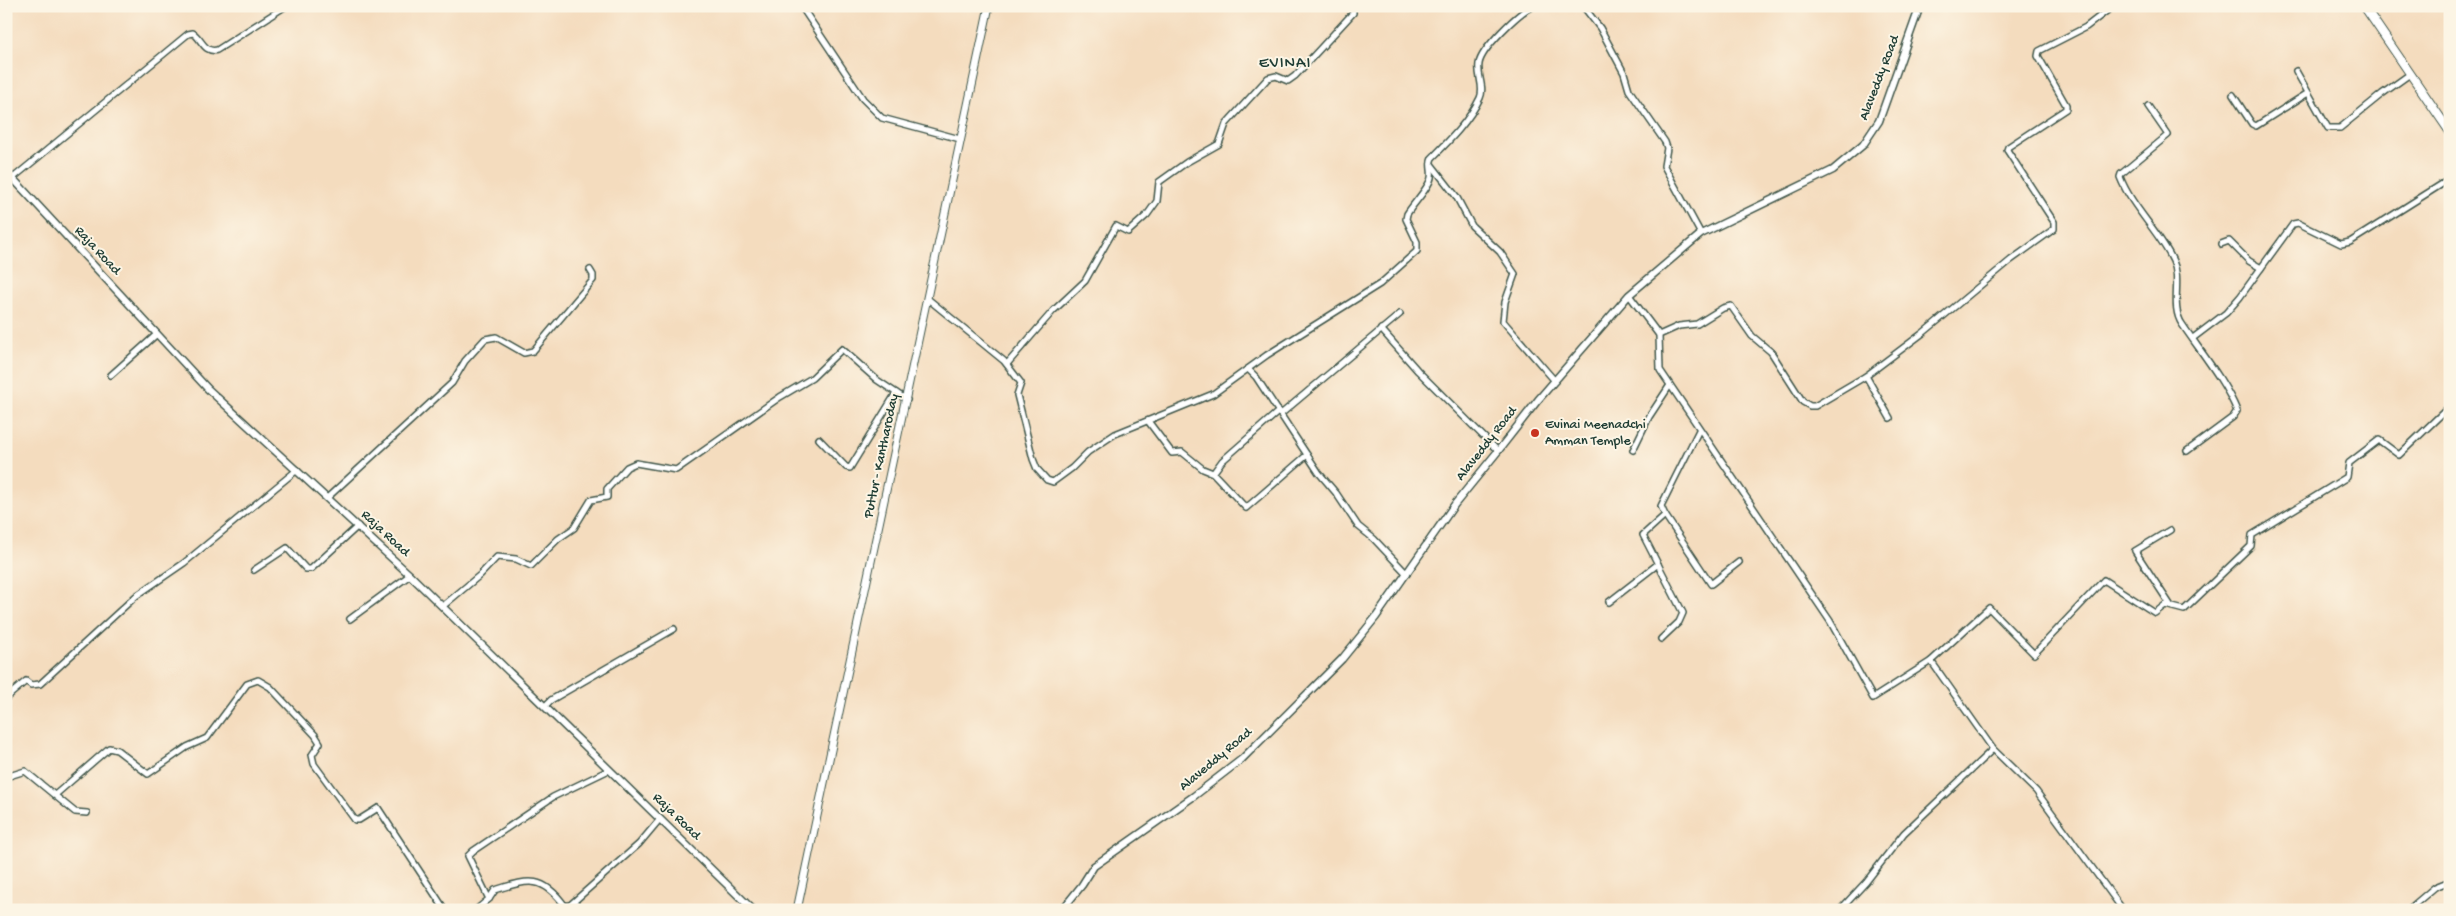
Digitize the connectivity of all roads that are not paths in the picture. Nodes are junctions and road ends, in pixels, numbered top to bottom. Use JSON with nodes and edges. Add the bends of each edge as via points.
{"nodes":[{"id":1,"x":286,"y":6,"type":"edge"},
{"id":2,"x":801,"y":6,"type":"edge"},
{"id":3,"x":989,"y":6,"type":"edge"},
{"id":4,"x":1353,"y":6,"type":"edge"},
{"id":5,"x":1532,"y":6,"type":"edge"},
{"id":6,"x":1583,"y":6,"type":"edge"},
{"id":7,"x":1920,"y":6,"type":"edge"},
{"id":8,"x":2113,"y":6,"type":"edge"},
{"id":9,"x":2364,"y":6,"type":"edge"},
{"id":10,"x":2296,"y":71,"type":"dead end"},
{"id":11,"x":2410,"y":74,"type":"junction"},
{"id":12,"x":2308,"y":93,"type":"junction"},
{"id":13,"x":2233,"y":95,"type":"dead end"},
{"id":14,"x":2148,"y":106,"type":"dead end"},
{"id":15,"x":2450,"y":132,"type":"edge"},
{"id":16,"x":960,"y":139,"type":"junction"},
{"id":17,"x":1430,"y":162,"type":"junction"},
{"id":18,"x":6,"y":171,"type":"edge"},
{"id":19,"x":13,"y":178,"type":"junction"},
{"id":20,"x":2450,"y":179,"type":"edge"},
{"id":21,"x":1701,"y":234,"type":"junction"},
{"id":22,"x":2221,"y":244,"type":"dead end"},
{"id":23,"x":2262,"y":268,"type":"junction"},
{"id":24,"x":590,"y":270,"type":"dead end"},
{"id":25,"x":1629,"y":295,"type":"junction"},
{"id":26,"x":928,"y":299,"type":"junction"},
{"id":27,"x":1400,"y":314,"type":"dead end"},
{"id":28,"x":1381,"y":329,"type":"junction"},
{"id":29,"x":157,"y":334,"type":"junction"},
{"id":30,"x":1659,"y":335,"type":"junction"},
{"id":31,"x":2194,"y":338,"type":"junction"},
{"id":32,"x":1007,"y":364,"type":"junction"},
{"id":33,"x":1248,"y":369,"type":"junction"},
{"id":34,"x":111,"y":375,"type":"dead end"},
{"id":35,"x":1866,"y":376,"type":"junction"},
{"id":36,"x":1554,"y":381,"type":"junction"},
{"id":37,"x":1670,"y":385,"type":"junction"},
{"id":38,"x":896,"y":393,"type":"junction"},
{"id":39,"x":906,"y":400,"type":"junction"},
{"id":40,"x":2450,"y":406,"type":"edge"},
{"id":41,"x":1280,"y":413,"type":"junction"},
{"id":42,"x":1890,"y":418,"type":"dead end"},
{"id":43,"x":1148,"y":421,"type":"junction"},
{"id":44,"x":1700,"y":430,"type":"junction"},
{"id":45,"x":819,"y":440,"type":"dead end"},
{"id":46,"x":1633,"y":450,"type":"dead end"},
{"id":47,"x":1498,"y":451,"type":"junction"},
{"id":48,"x":2186,"y":451,"type":"dead end"},
{"id":49,"x":1307,"y":455,"type":"junction"},
{"id":50,"x":296,"y":470,"type":"junction"},
{"id":51,"x":1214,"y":472,"type":"dead end"},
{"id":52,"x":327,"y":498,"type":"junction"},
{"id":53,"x":1665,"y":515,"type":"junction"},
{"id":54,"x":358,"y":526,"type":"junction"},
{"id":55,"x":2170,"y":530,"type":"dead end"},
{"id":56,"x":1739,"y":562,"type":"dead end"},
{"id":57,"x":1658,"y":564,"type":"junction"},
{"id":58,"x":254,"y":570,"type":"dead end"},
{"id":59,"x":1407,"y":574,"type":"junction"},
{"id":60,"x":410,"y":575,"type":"junction"},
{"id":61,"x":1608,"y":602,"type":"dead end"},
{"id":62,"x":443,"y":606,"type":"junction"},
{"id":63,"x":2172,"y":607,"type":"junction"},
{"id":64,"x":350,"y":619,"type":"dead end"},
{"id":65,"x":674,"y":629,"type":"dead end"},
{"id":66,"x":1662,"y":639,"type":"dead end"},
{"id":67,"x":1931,"y":661,"type":"junction"},
{"id":68,"x":6,"y":698,"type":"edge"},
{"id":69,"x":545,"y":706,"type":"junction"},
{"id":70,"x":1993,"y":748,"type":"junction"},
{"id":71,"x":609,"y":770,"type":"junction"},
{"id":72,"x":6,"y":777,"type":"edge"},
{"id":73,"x":55,"y":795,"type":"junction"},
{"id":74,"x":86,"y":813,"type":"dead end"},
{"id":75,"x":660,"y":819,"type":"junction"},
{"id":76,"x":2450,"y":881,"type":"edge"},
{"id":77,"x":489,"y":899,"type":"junction"},
{"id":78,"x":445,"y":910,"type":"edge"},
{"id":79,"x":476,"y":910,"type":"edge"},
{"id":80,"x":754,"y":910,"type":"edge"},
{"id":81,"x":797,"y":910,"type":"edge"},
{"id":82,"x":1062,"y":910,"type":"edge"},
{"id":83,"x":1840,"y":910,"type":"edge"},
{"id":84,"x":2122,"y":910,"type":"edge"},
{"id":85,"x":2408,"y":910,"type":"edge"}],
"edges":[{"from":1,"to":19,"type":"street","via":[[212,52],[193,33],[188,34]]},
{"from":2,"to":16,"type":"street","via":[[863,99],[882,118]]},
{"from":3,"to":16,"type":"main road","name":"Puttur - Kantharoday"},
{"from":4,"to":32,"type":"street","via":[[1353,12],[1295,76],[1288,81],[1276,76],[1268,78],[1226,124],[1219,144],[1159,182],[1157,201],[1147,215],[1128,232],[1116,226],[1085,280]]},
{"from":5,"to":17,"type":"street","via":[[1483,54],[1479,65],[1480,98],[1455,135]]},
{"from":6,"to":21,"type":"street","via":[[1600,28],[1630,90],[1665,142],[1664,166]]},
{"from":7,"to":21,"type":"street","name":"Alaveddy Road","via":[[1879,122],[1863,145],[1833,170]]},
{"from":8,"to":35,"type":"street","via":[[2086,27],[2040,51],[2038,56],[2066,107],[2007,150],[2054,222],[2054,229]]},
{"from":9,"to":11,"type":"main road"},
{"from":10,"to":12,"type":"street"},
{"from":11,"to":12,"type":"street","via":[[2333,130],[2328,128]]},
{"from":11,"to":15,"type":"main road"},
{"from":12,"to":13,"type":"street","via":[[2256,126]]},
{"from":14,"to":31,"type":"street","via":[[2168,135],[2120,177],[2174,262],[2178,279],[2178,315]]},
{"from":16,"to":26,"type":"main road","name":"Puttur - Kantharoday"},
{"from":17,"to":33,"type":"street","via":[[1430,181],[1406,219],[1417,242],[1417,251],[1380,284]]},
{"from":17,"to":36,"type":"street","via":[[1456,196],[1472,226],[1500,252],[1515,274],[1502,321]]},
{"from":18,"to":19,"type":"street","name":"Raja Road"},
{"from":19,"to":29,"type":"street","name":"Raja Road"},
{"from":20,"to":23,"type":"street","via":[[2350,242],[2341,244],[2298,223],[2293,224]]},
{"from":21,"to":25,"type":"street","name":"Alaveddy Road"},
{"from":22,"to":23,"type":"street","via":[[2229,241],[2249,261]]},
{"from":23,"to":31,"type":"street","via":[[2226,314]]},
{"from":24,"to":52,"type":"street","via":[[593,280],[533,351],[524,353],[496,337],[485,339],[465,361],[452,383]]},
{"from":25,"to":30,"type":"street"},
{"from":25,"to":36,"type":"street","name":"Alaveddy Road"},
{"from":26,"to":32,"type":"street"},
{"from":26,"to":39,"type":"main road","name":"Puttur - Kantharoday"},
{"from":27,"to":28,"type":"street"},
{"from":28,"to":41,"type":"street"},
{"from":28,"to":47,"type":"street"},
{"from":29,"to":34,"type":"street"},
{"from":29,"to":50,"type":"street","name":"Raja Road","via":[[208,389]]},
{"from":30,"to":35,"type":"street","via":[[1679,326],[1697,324],[1731,306],[1752,336],[1771,352],[1803,402],[1810,406]]},
{"from":30,"to":37,"type":"street","via":[[1660,370]]},
{"from":31,"to":48,"type":"street","via":[[2237,411]]},
{"from":32,"to":43,"type":"street","via":[[1021,383],[1017,395],[1032,458],[1047,480],[1053,482],[1115,434]]},
{"from":33,"to":41,"type":"street"},
{"from":33,"to":43,"type":"street","via":[[1213,394]]},
{"from":35,"to":42,"type":"street"},
{"from":36,"to":47,"type":"street","name":"Alaveddy Road"},
{"from":37,"to":44,"type":"street"},
{"from":37,"to":46,"type":"street"},
{"from":38,"to":39,"type":"street"},
{"from":38,"to":45,"type":"street","via":[[850,468]]},
{"from":38,"to":62,"type":"street","via":[[842,349],[812,378],[780,396],[676,470],[636,463],[627,467],[607,489],[607,497],[591,500],[574,528],[531,566],[516,559],[496,557]]},
{"from":39,"to":81,"type":"main road","name":"Puttur - Kantharoday"},
{"from":40,"to":63,"type":"street","via":[[2399,455],[2379,440],[2349,463],[2348,477],[2252,535],[2251,546],[2184,610]]},
{"from":41,"to":49,"type":"street"},
{"from":41,"to":51,"type":"street","via":[[1222,461]]},
{"from":43,"to":49,"type":"street","via":[[1172,453],[1182,452],[1213,473],[1246,508]]},
{"from":44,"to":53,"type":"street","via":[[1662,500]]},
{"from":44,"to":67,"type":"street","via":[[1830,622],[1873,698]]},
{"from":47,"to":59,"type":"street","name":"Alaveddy Road","via":[[1455,504]]},
{"from":49,"to":59,"type":"street","via":[[1358,526]]},
{"from":50,"to":52,"type":"street","name":"Raja Road"},
{"from":50,"to":68,"type":"street","via":[[191,557],[136,596],[40,684],[32,685],[26,681]]},
{"from":52,"to":54,"type":"street","name":"Raja Road"},
{"from":53,"to":56,"type":"street","via":[[1711,584]]},
{"from":53,"to":57,"type":"street","via":[[1643,535]]},
{"from":54,"to":58,"type":"street","via":[[311,569],[306,569],[287,548]]},
{"from":54,"to":60,"type":"street","name":"Raja Road"},
{"from":55,"to":63,"type":"street","via":[[2135,551]]},
{"from":57,"to":61,"type":"street"},
{"from":57,"to":66,"type":"street","via":[[1684,613]]},
{"from":59,"to":82,"type":"street","name":"Alaveddy Road","via":[[1342,659],[1242,759],[1094,866]]},
{"from":60,"to":62,"type":"street","name":"Raja Road"},
{"from":60,"to":64,"type":"street"},
{"from":62,"to":69,"type":"street","name":"Raja Road"},
{"from":63,"to":67,"type":"street","via":[[2165,605],[2155,613],[2104,580],[2034,654],[1988,608]]},
{"from":65,"to":69,"type":"street"},
{"from":67,"to":70,"type":"street"},
{"from":69,"to":71,"type":"street","name":"Raja Road"},
{"from":70,"to":83,"type":"street","via":[[1904,833]]},
{"from":70,"to":84,"type":"street","via":[[2036,791]]},
{"from":71,"to":75,"type":"street","name":"Raja Road"},
{"from":71,"to":77,"type":"street","via":[[552,797],[468,856]]},
{"from":72,"to":73,"type":"street","via":[[25,771]]},
{"from":73,"to":74,"type":"street","via":[[75,812]]},
{"from":73,"to":78,"type":"street","via":[[108,748],[118,750],[148,774],[207,738],[247,684],[258,680],[270,687],[315,734],[320,743],[312,755],[314,764],[355,820],[378,808]]},
{"from":75,"to":77,"type":"street","via":[[639,844],[570,905],[565,906],[556,893],[543,884],[528,880],[495,890]]},
{"from":75,"to":80,"type":"street","name":"Raja Road"},
{"from":76,"to":85,"type":"street","via":[[2435,888]]},
{"from":77,"to":79,"type":"street"}]}
